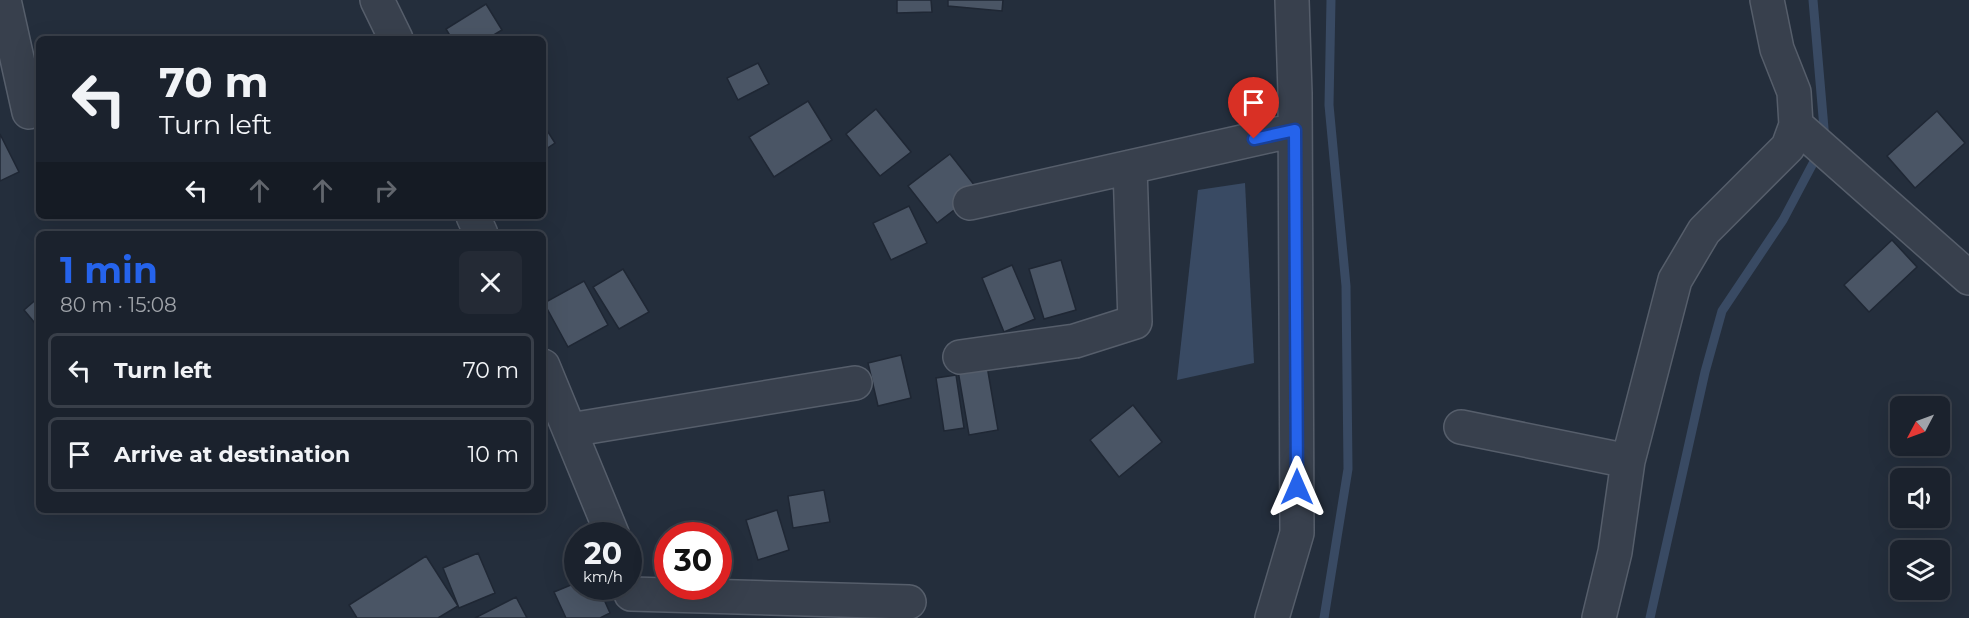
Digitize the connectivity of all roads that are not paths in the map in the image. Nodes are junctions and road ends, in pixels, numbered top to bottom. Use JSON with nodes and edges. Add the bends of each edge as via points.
{"nodes":[{"id":1,"x":4,"y":0,"type":"edge"},
{"id":2,"x":377,"y":0,"type":"edge"},
{"id":3,"x":1292,"y":0,"type":"edge"},
{"id":4,"x":1767,"y":0,"type":"edge"},
{"id":5,"x":395,"y":36,"type":"edge"},
{"id":6,"x":29,"y":112,"type":"dead end"},
{"id":7,"x":1796,"y":125,"type":"junction"},
{"id":8,"x":1295,"y":130,"type":"junction"},
{"id":9,"x":1130,"y":167,"type":"junction"},
{"id":10,"x":970,"y":203,"type":"dead end"},
{"id":11,"x":1969,"y":278,"type":"edge"},
{"id":12,"x":960,"y":357,"type":"dead end"},
{"id":13,"x":546,"y":373,"type":"edge"},
{"id":14,"x":855,"y":383,"type":"dead end"},
{"id":15,"x":1461,"y":427,"type":"dead end"},
{"id":16,"x":570,"y":430,"type":"junction"},
{"id":17,"x":1628,"y":461,"type":"junction"},
{"id":18,"x":607,"y":522,"type":"edge"},
{"id":19,"x":642,"y":596,"type":"edge"},
{"id":20,"x":909,"y":602,"type":"dead end"},
{"id":21,"x":1272,"y":618,"type":"edge"},
{"id":22,"x":1599,"y":618,"type":"edge"}],
"edges":[{"from":1,"to":6,"type":"street"},
{"from":2,"to":5,"type":"street"},
{"from":3,"to":8,"type":"street"},
{"from":4,"to":7,"type":"street","via":[[1777,49],[1794,92]]},
{"from":7,"to":11,"type":"street"},
{"from":7,"to":17,"type":"street","via":[[1788,147],[1704,231],[1676,280]]},
{"from":8,"to":9,"type":"street"},
{"from":8,"to":21,"type":"street","via":[[1297,533]]},
{"from":9,"to":10,"type":"street"},
{"from":9,"to":12,"type":"street","via":[[1135,322],[1075,341]]},
{"from":13,"to":16,"type":"street"},
{"from":14,"to":16,"type":"street"},
{"from":15,"to":17,"type":"street"},
{"from":16,"to":18,"type":"street"},
{"from":17,"to":22,"type":"street","via":[[1615,552]]},
{"from":19,"to":20,"type":"street"}]}
